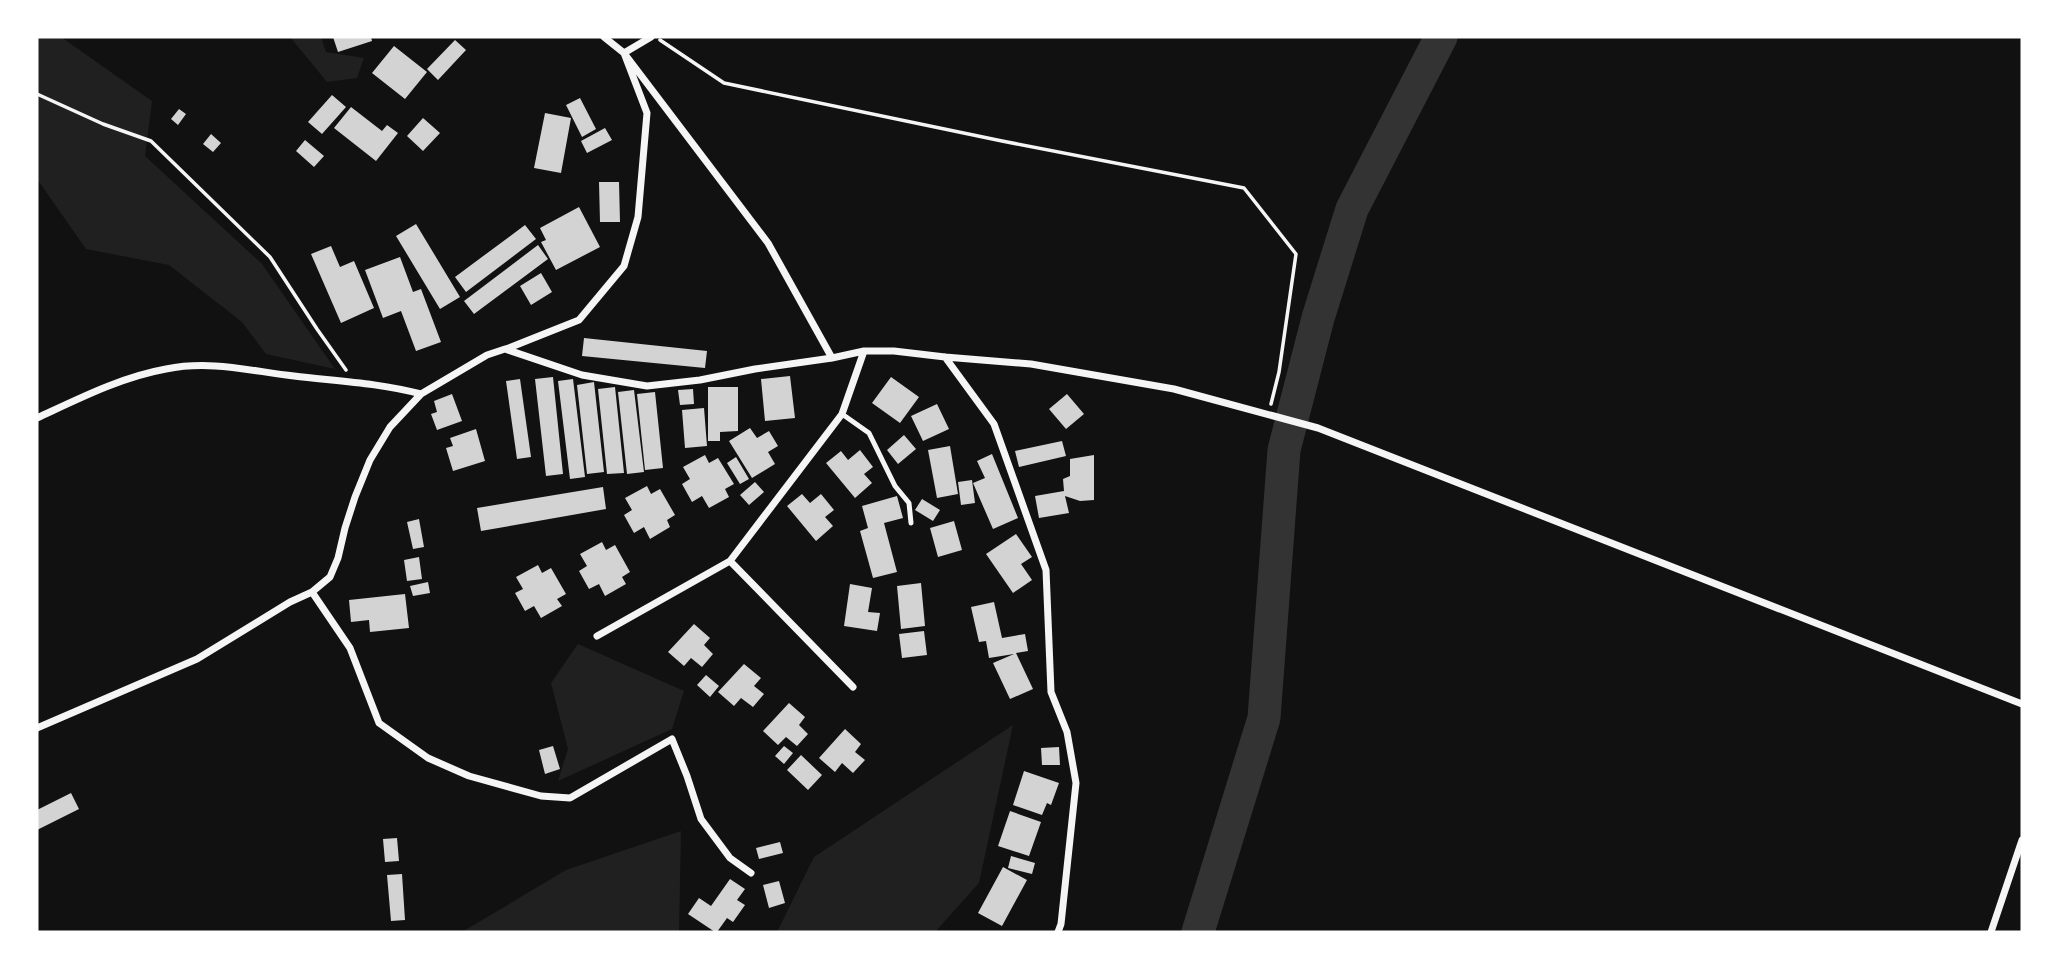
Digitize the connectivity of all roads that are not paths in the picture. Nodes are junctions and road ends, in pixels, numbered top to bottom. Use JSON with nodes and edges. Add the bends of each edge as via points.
{"nodes":[{"id":1,"x":604,"y":37,"type":"edge"},
{"id":2,"x":650,"y":37,"type":"edge"},
{"id":3,"x":624,"y":53,"type":"junction"},
{"id":4,"x":505,"y":349,"type":"junction"},
{"id":5,"x":864,"y":351,"type":"junction"},
{"id":6,"x":946,"y":357,"type":"junction"},
{"id":7,"x":832,"y":358,"type":"junction"},
{"id":8,"x":421,"y":394,"type":"junction"},
{"id":9,"x":842,"y":414,"type":"junction"},
{"id":10,"x":37,"y":418,"type":"edge"},
{"id":11,"x":911,"y":523,"type":"dead end"},
{"id":12,"x":730,"y":561,"type":"junction"},
{"id":13,"x":312,"y":592,"type":"junction"},
{"id":14,"x":597,"y":636,"type":"dead end"},
{"id":15,"x":853,"y":687,"type":"dead end"},
{"id":16,"x":2022,"y":705,"type":"edge"},
{"id":17,"x":37,"y":728,"type":"edge"},
{"id":18,"x":2022,"y":840,"type":"edge"},
{"id":19,"x":751,"y":873,"type":"dead end"},
{"id":20,"x":1058,"y":932,"type":"edge"},
{"id":21,"x":1991,"y":932,"type":"edge"}],
"edges":[{"from":1,"to":3,"type":"street"},
{"from":2,"to":3,"type":"street"},
{"from":3,"to":4,"type":"street","via":[[647,113],[638,218],[624,266],[579,320]]},
{"from":3,"to":7,"type":"street","via":[[768,243]]},
{"from":4,"to":7,"type":"street","via":[[582,375],[647,386]]},
{"from":4,"to":8,"type":"street","via":[[486,355]]},
{"from":5,"to":6,"type":"street"},
{"from":5,"to":7,"type":"street"},
{"from":5,"to":9,"type":"street"},
{"from":6,"to":16,"type":"street","via":[[1031,364],[1174,389],[1318,428]]},
{"from":6,"to":20,"type":"street","via":[[994,425],[1046,570],[1051,692],[1067,733],[1076,783]]},
{"from":8,"to":10,"type":"street","via":[[221,365],[167,369],[119,382]]},
{"from":8,"to":13,"type":"street","via":[[390,427],[370,460],[330,577]]},
{"from":9,"to":11,"type":"lane","via":[[869,433],[909,503]]},
{"from":9,"to":12,"type":"street"},
{"from":12,"to":14,"type":"street"},
{"from":12,"to":15,"type":"street"},
{"from":13,"to":17,"type":"street","via":[[197,659]]},
{"from":13,"to":19,"type":"street","via":[[350,648],[379,723],[428,758],[469,776],[541,796],[570,798],[672,739],[701,818],[730,858]]},
{"from":18,"to":21,"type":"street"}]}
